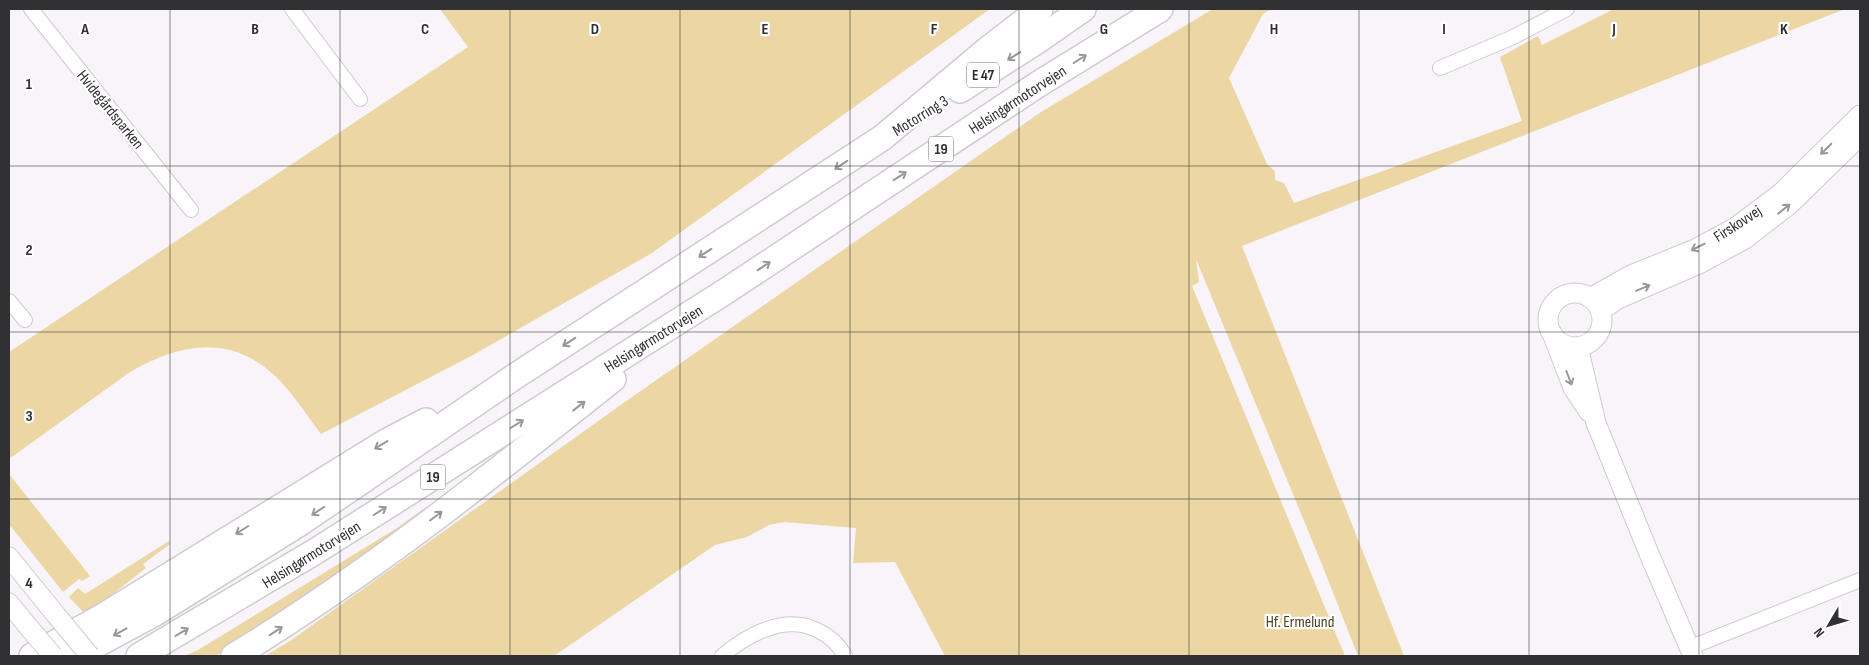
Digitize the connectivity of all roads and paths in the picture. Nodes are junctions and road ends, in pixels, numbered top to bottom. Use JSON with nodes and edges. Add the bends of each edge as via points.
{"nodes":[{"id":1,"x":31,"y":9,"type":"edge"},
{"id":2,"x":292,"y":9,"type":"edge"},
{"id":3,"x":1040,"y":9,"type":"edge"},
{"id":4,"x":1083,"y":9,"type":"edge"},
{"id":5,"x":1160,"y":9,"type":"edge"},
{"id":6,"x":1568,"y":9,"type":"edge"},
{"id":7,"x":1440,"y":68,"type":"dead end"},
{"id":8,"x":360,"y":99,"type":"dead end"},
{"id":9,"x":1860,"y":115,"type":"edge"},
{"id":10,"x":1860,"y":136,"type":"edge"},
{"id":11,"x":882,"y":138,"type":"junction"},
{"id":12,"x":191,"y":210,"type":"dead end"},
{"id":13,"x":724,"y":293,"type":"junction"},
{"id":14,"x":9,"y":301,"type":"edge"},
{"id":15,"x":1595,"y":305,"type":"junction"},
{"id":16,"x":25,"y":320,"type":"dead end"},
{"id":17,"x":1551,"y":332,"type":"junction"},
{"id":18,"x":1578,"y":347,"type":"junction"},
{"id":19,"x":517,"y":375,"type":"junction"},
{"id":20,"x":1596,"y":423,"type":"junction"},
{"id":21,"x":9,"y":557,"type":"edge"},
{"id":22,"x":1860,"y":580,"type":"edge"},
{"id":23,"x":9,"y":603,"type":"edge"},
{"id":24,"x":1691,"y":652,"type":"edge"},
{"id":25,"x":32,"y":656,"type":"edge"},
{"id":26,"x":53,"y":656,"type":"edge"},
{"id":27,"x":75,"y":656,"type":"edge"},
{"id":28,"x":90,"y":656,"type":"edge"},
{"id":29,"x":139,"y":656,"type":"edge"},
{"id":30,"x":234,"y":656,"type":"edge"},
{"id":31,"x":722,"y":656,"type":"edge"},
{"id":32,"x":845,"y":656,"type":"edge"}],
"edges":[{"from":1,"to":12,"type":"street","name":"Hvidegårdsparken"},
{"from":2,"to":8,"type":"street"},
{"from":3,"to":11,"type":"highway","name":"Helsingørmotorvejen","number":"19"},
{"from":4,"to":11,"type":"highway","name":"Motorring 3","number":"E 47","one_way":true},
{"from":13,"to":5,"type":"highway","name":"Helsingørmotorvejen","number":"19","one_way":true,"via":[[1037,86]]},
{"from":6,"to":7,"type":"street"},
{"from":9,"to":15,"type":"street","name":"Firskovvej","one_way":true,"via":[[1781,193],[1736,226],[1695,249],[1631,275]]},
{"from":15,"to":10,"type":"street","name":"Firskovvej","one_way":true,"via":[[1618,299],[1702,263],[1745,239],[1789,205]]},
{"from":11,"to":19,"type":"highway","name":"Helsingørmotorvejen","number":"19","one_way":true},
{"from":29,"to":13,"type":"highway","name":"Helsingørmotorvejen","number":"19","one_way":true,"via":[[316,551]]},
{"from":30,"to":13,"type":"highway","one_way":true,"via":[[307,610],[397,546]]},
{"from":14,"to":16,"type":"street"},
{"from":15,"to":17,"type":"street","via":[[1583,294],[1566,295],[1552,307],[1548,320]]},
{"from":15,"to":18,"type":"street","via":[[1602,319],[1598,334],[1586,345]]},
{"from":17,"to":18,"type":"street","via":[[1562,343]]},
{"from":17,"to":20,"type":"street","one_way":true,"via":[[1573,388]]},
{"from":18,"to":20,"type":"street"},
{"from":19,"to":25,"type":"highway","one_way":true,"via":[[386,442],[102,617]]},
{"from":19,"to":27,"type":"highway","name":"Helsingørmotorvejen","number":"19","one_way":true,"via":[[300,523],[155,613]]},
{"from":20,"to":24,"type":"street"},
{"from":21,"to":28,"type":"street","bridge":true},
{"from":22,"to":24,"type":"street"},
{"from":23,"to":26,"type":"street","bridge":true},
{"from":31,"to":32,"type":"street","via":[[771,627],[789,624],[810,627],[828,636]]}]}
